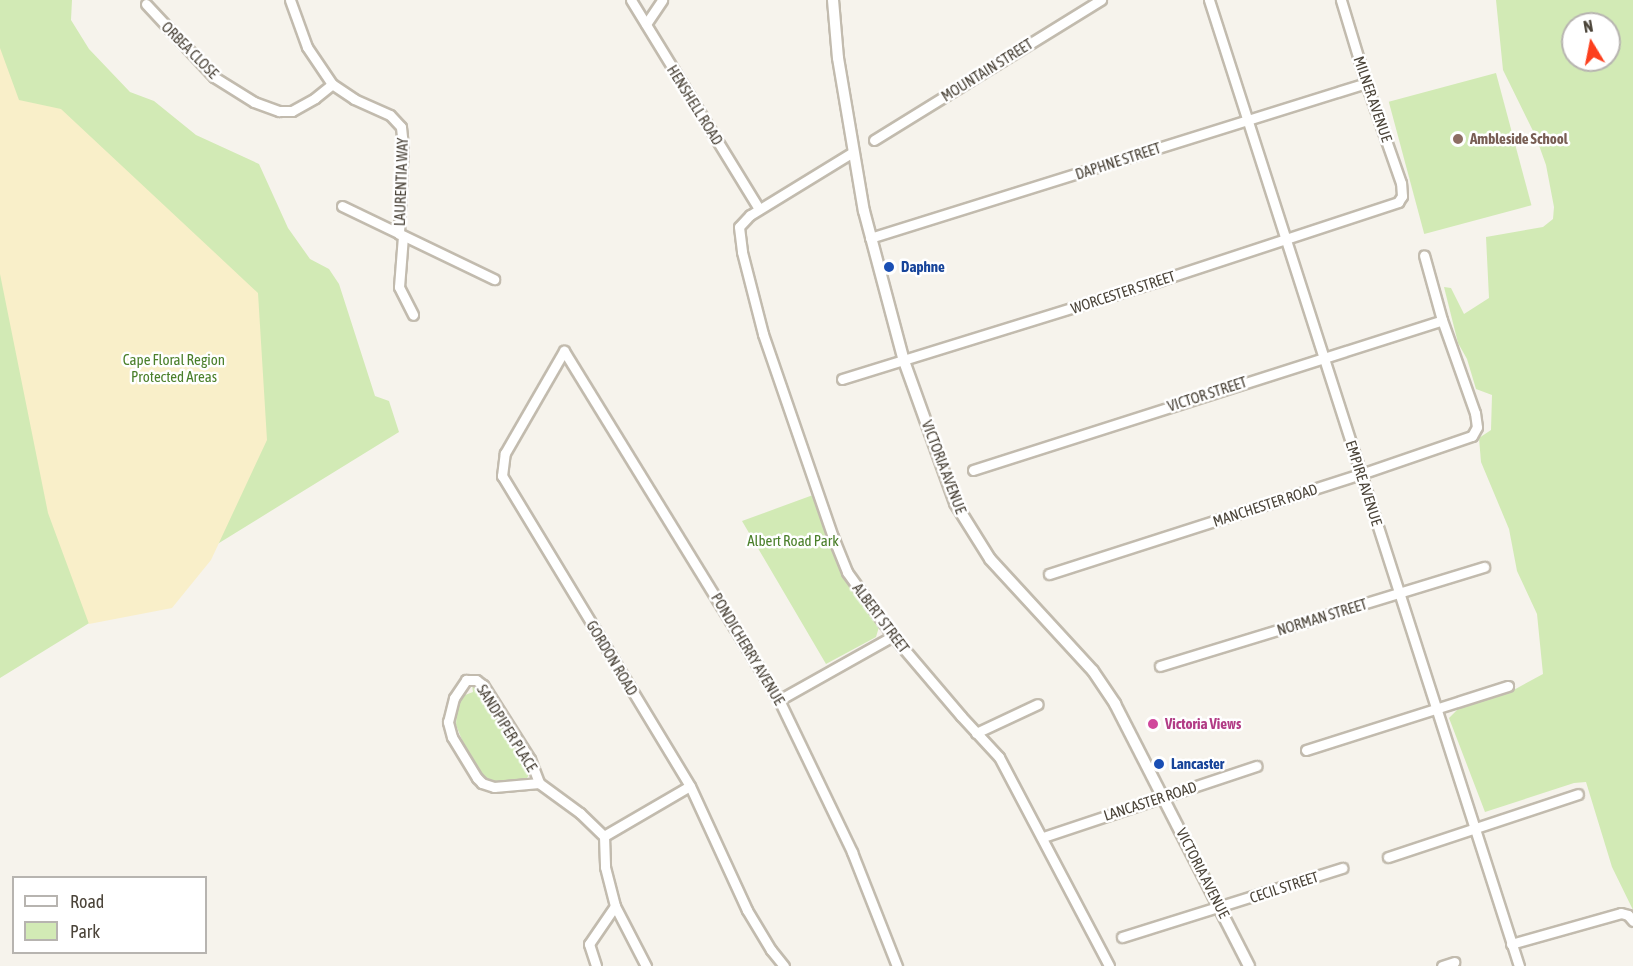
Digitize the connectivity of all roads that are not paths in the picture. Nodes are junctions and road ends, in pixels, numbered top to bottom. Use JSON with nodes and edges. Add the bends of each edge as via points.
{"nodes":[{"id":1,"x":291,"y":0,"type":"edge"},
{"id":2,"x":631,"y":0,"type":"edge"},
{"id":3,"x":662,"y":0,"type":"edge"},
{"id":4,"x":833,"y":0,"type":"edge"},
{"id":5,"x":1101,"y":0,"type":"edge"},
{"id":6,"x":1209,"y":0,"type":"edge"},
{"id":7,"x":1341,"y":0,"type":"edge"},
{"id":8,"x":146,"y":3,"type":"dead end"},
{"id":9,"x":646,"y":24,"type":"junction"},
{"id":10,"x":1366,"y":83,"type":"junction"},
{"id":11,"x":332,"y":84,"type":"junction"},
{"id":12,"x":1248,"y":122,"type":"junction"},
{"id":13,"x":874,"y":140,"type":"dead end"},
{"id":14,"x":853,"y":153,"type":"junction"},
{"id":15,"x":1401,"y":198,"type":"joint"},
{"id":16,"x":342,"y":206,"type":"dead end"},
{"id":17,"x":759,"y":209,"type":"junction"},
{"id":18,"x":401,"y":235,"type":"junction"},
{"id":19,"x":870,"y":238,"type":"junction"},
{"id":20,"x":1286,"y":239,"type":"junction"},
{"id":21,"x":1424,"y":255,"type":"dead end"},
{"id":22,"x":494,"y":279,"type":"dead end"},
{"id":23,"x":413,"y":315,"type":"dead end"},
{"id":24,"x":1442,"y":320,"type":"junction"},
{"id":25,"x":564,"y":351,"type":"joint"},
{"id":26,"x":1323,"y":357,"type":"junction"},
{"id":27,"x":904,"y":361,"type":"junction"},
{"id":28,"x":842,"y":379,"type":"dead end"},
{"id":29,"x":973,"y":470,"type":"dead end"},
{"id":30,"x":1361,"y":474,"type":"junction"},
{"id":31,"x":1484,"y":567,"type":"dead end"},
{"id":32,"x":1049,"y":574,"type":"dead end"},
{"id":33,"x":1400,"y":593,"type":"junction"},
{"id":34,"x":893,"y":636,"type":"junction"},
{"id":35,"x":1160,"y":666,"type":"dead end"},
{"id":36,"x":1508,"y":686,"type":"dead end"},
{"id":37,"x":779,"y":700,"type":"junction"},
{"id":38,"x":1038,"y":704,"type":"dead end"},
{"id":39,"x":1437,"y":709,"type":"junction"},
{"id":40,"x":976,"y":733,"type":"junction"},
{"id":41,"x":1306,"y":750,"type":"dead end"},
{"id":42,"x":1257,"y":766,"type":"dead end"},
{"id":43,"x":539,"y":783,"type":"junction"},
{"id":44,"x":690,"y":786,"type":"junction"},
{"id":45,"x":1578,"y":794,"type":"dead end"},
{"id":46,"x":1164,"y":797,"type":"junction"},
{"id":47,"x":1475,"y":828,"type":"junction"},
{"id":48,"x":604,"y":836,"type":"junction"},
{"id":49,"x":1043,"y":837,"type":"junction"},
{"id":50,"x":1388,"y":857,"type":"dead end"},
{"id":51,"x":1342,"y":868,"type":"dead end"},
{"id":52,"x":615,"y":906,"type":"junction"},
{"id":53,"x":1221,"y":908,"type":"junction"},
{"id":54,"x":1633,"y":921,"type":"edge"},
{"id":55,"x":1122,"y":937,"type":"dead end"},
{"id":56,"x":1511,"y":944,"type":"junction"},
{"id":57,"x":1454,"y":962,"type":"dead end"},
{"id":58,"x":596,"y":966,"type":"edge"},
{"id":59,"x":646,"y":966,"type":"edge"},
{"id":60,"x":784,"y":966,"type":"edge"},
{"id":61,"x":897,"y":966,"type":"edge"},
{"id":62,"x":1109,"y":966,"type":"edge"},
{"id":63,"x":1249,"y":966,"type":"edge"},
{"id":64,"x":1442,"y":966,"type":"edge"},
{"id":65,"x":1519,"y":966,"type":"edge"}],
"edges":[{"from":1,"to":11,"type":"street","name":"LAURENTIA WAY","via":[[308,47]]},
{"from":2,"to":9,"type":"street","name":"HENSHELL ROAD"},
{"from":3,"to":9,"type":"street"},
{"from":4,"to":14,"type":"street","name":"VICTORIA AVENUE"},
{"from":5,"to":13,"type":"street","name":"MOUNTAIN STREET"},
{"from":6,"to":12,"type":"street","name":"EMPIRE AVENUE"},
{"from":7,"to":10,"type":"street","name":"MILNER AVENUE"},
{"from":8,"to":11,"type":"street","name":"ORBEA CLOSE","via":[[214,77],[254,102],[292,111]]},
{"from":9,"to":17,"type":"street","name":"HENSHELL ROAD"},
{"from":10,"to":12,"type":"street","name":"DAPHNE STREET"},
{"from":10,"to":15,"type":"street","name":"MILNER AVENUE","via":[[1401,183]]},
{"from":11,"to":18,"type":"street","name":"LAURENTIA WAY","via":[[390,115],[401,126]]},
{"from":12,"to":19,"type":"street","name":"DAPHNE STREET"},
{"from":12,"to":20,"type":"street","name":"EMPIRE AVENUE"},
{"from":14,"to":17,"type":"street"},
{"from":14,"to":19,"type":"street","name":"VICTORIA AVENUE"},
{"from":15,"to":20,"type":"street","name":"WORCESTER STREET","via":[[1383,208]]},
{"from":16,"to":18,"type":"street"},
{"from":17,"to":34,"type":"street","name":"ALBERT STREET","via":[[739,228],[763,334],[841,560]]},
{"from":18,"to":22,"type":"street"},
{"from":18,"to":23,"type":"street","via":[[399,287]]},
{"from":19,"to":27,"type":"street","name":"VICTORIA AVENUE"},
{"from":20,"to":26,"type":"street","name":"EMPIRE AVENUE"},
{"from":20,"to":27,"type":"street","name":"WORCESTER STREET"},
{"from":21,"to":24,"type":"street"},
{"from":24,"to":26,"type":"street","name":"VICTOR STREET"},
{"from":24,"to":30,"type":"street","name":"MANCHESTER ROAD","via":[[1477,429],[1461,440]]},
{"from":25,"to":37,"type":"street","name":"PONDICHERRY AVENUE"},
{"from":25,"to":44,"type":"street","name":"GORDON ROAD","via":[[505,453],[502,476]]},
{"from":26,"to":29,"type":"street","name":"VICTOR STREET"},
{"from":26,"to":30,"type":"street","name":"EMPIRE AVENUE"},
{"from":27,"to":28,"type":"street","name":"WORCESTER STREET"},
{"from":27,"to":46,"type":"street","name":"VICTORIA AVENUE","via":[[945,477],[970,531],[990,559],[1093,671]]},
{"from":30,"to":32,"type":"street","name":"MANCHESTER ROAD"},
{"from":30,"to":33,"type":"street","name":"EMPIRE AVENUE"},
{"from":31,"to":33,"type":"street","name":"NORMAN STREET"},
{"from":33,"to":35,"type":"street","name":"NORMAN STREET"},
{"from":33,"to":39,"type":"street","name":"EMPIRE AVENUE"},
{"from":34,"to":37,"type":"street"},
{"from":34,"to":40,"type":"street","name":"ALBERT STREET"},
{"from":36,"to":39,"type":"street"},
{"from":37,"to":61,"type":"street","name":"PONDICHERRY AVENUE","via":[[852,852]]},
{"from":38,"to":40,"type":"street"},
{"from":39,"to":41,"type":"street"},
{"from":39,"to":47,"type":"street","name":"EMPIRE AVENUE"},
{"from":40,"to":49,"type":"street","name":"ALBERT STREET","via":[[999,756]]},
{"from":42,"to":46,"type":"street","name":"LANCASTER ROAD"},
{"from":43,"to":43,"type":"street","name":"SANDPIPER PLACE","via":[[530,759],[483,685],[466,680],[457,690],[448,722],[452,737],[477,778],[494,787]]},
{"from":43,"to":48,"type":"street","name":"SANDPIPER PLACE"},
{"from":44,"to":48,"type":"street"},
{"from":44,"to":60,"type":"street","name":"GORDON ROAD","via":[[747,910]]},
{"from":45,"to":47,"type":"street"},
{"from":46,"to":49,"type":"street","name":"LANCASTER ROAD"},
{"from":46,"to":53,"type":"street","name":"VICTORIA AVENUE"},
{"from":47,"to":50,"type":"street"},
{"from":47,"to":56,"type":"street","name":"EMPIRE AVENUE"},
{"from":48,"to":52,"type":"street","via":[[605,867]]},
{"from":49,"to":62,"type":"street","name":"ALBERT STREET"},
{"from":51,"to":53,"type":"street","name":"CECIL STREET"},
{"from":52,"to":58,"type":"street","via":[[589,944]]},
{"from":52,"to":59,"type":"street"},
{"from":53,"to":55,"type":"street","name":"CECIL STREET"},
{"from":53,"to":63,"type":"street","name":"VICTORIA AVENUE"},
{"from":54,"to":56,"type":"street","via":[[1621,913]]},
{"from":56,"to":65,"type":"street","name":"EMPIRE AVENUE"},
{"from":57,"to":64,"type":"street"}]}
